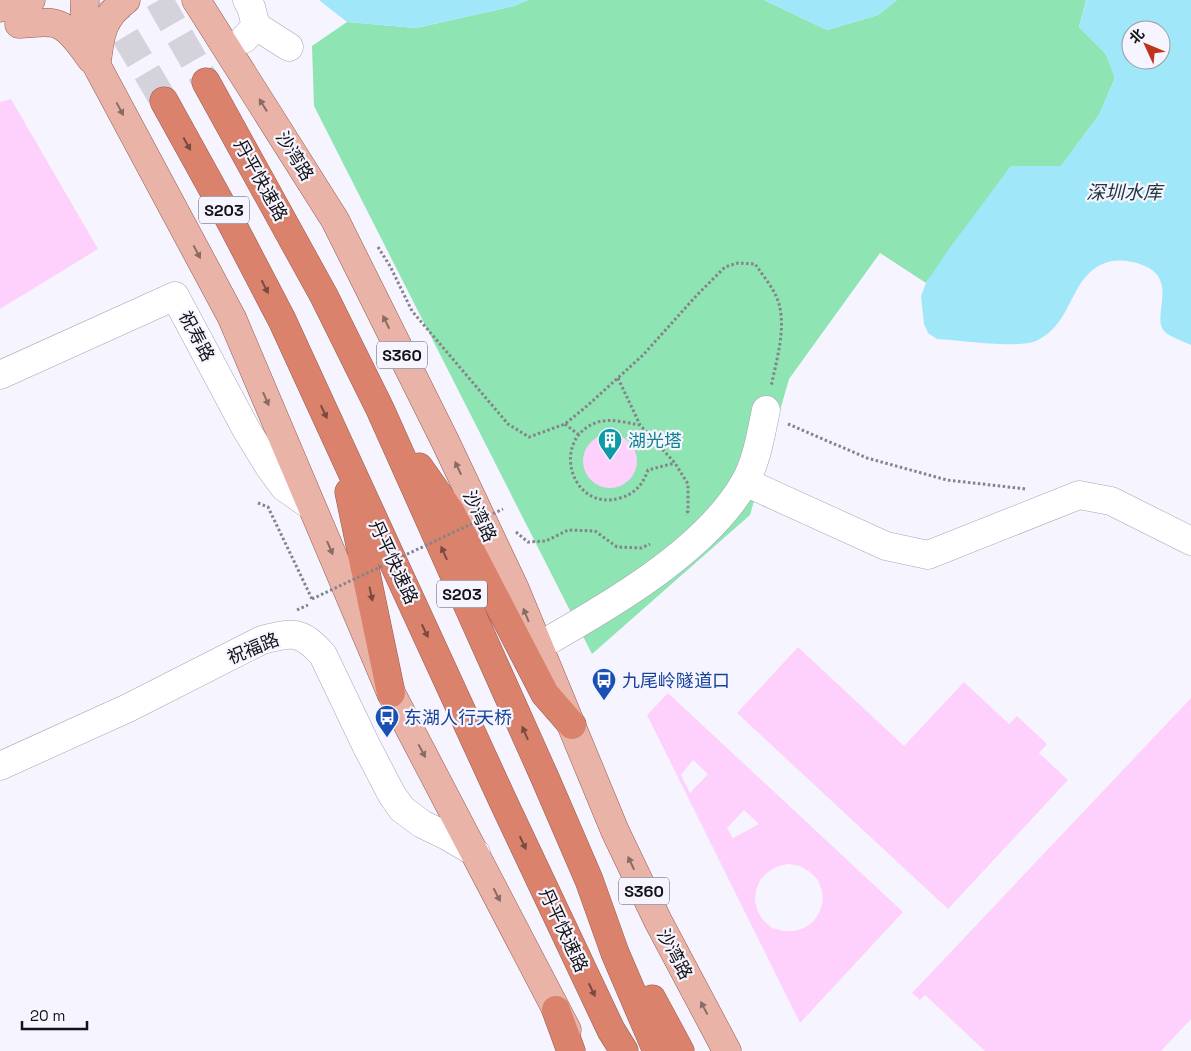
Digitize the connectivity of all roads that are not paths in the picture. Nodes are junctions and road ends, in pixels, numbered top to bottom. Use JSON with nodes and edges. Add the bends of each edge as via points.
{"nodes":[{"id":1,"x":31,"y":0,"type":"edge"},
{"id":2,"x":85,"y":0,"type":"edge"},
{"id":3,"x":126,"y":0,"type":"edge"},
{"id":4,"x":247,"y":0,"type":"edge"},
{"id":5,"x":195,"y":1,"type":"edge"},
{"id":6,"x":6,"y":20,"type":"edge"},
{"id":7,"x":289,"y":47,"type":"dead end"},
{"id":8,"x":97,"y":66,"type":"junction"},
{"id":9,"x":206,"y":82,"type":"tunnel mouth"},
{"id":10,"x":164,"y":101,"type":"tunnel mouth"},
{"id":11,"x":0,"y":374,"type":"edge"},
{"id":12,"x":380,"y":409,"type":"junction"},
{"id":13,"x":766,"y":410,"type":"road end"},
{"id":14,"x":339,"y":444,"type":"junction"},
{"id":15,"x":745,"y":482,"type":"junction"},
{"id":16,"x":312,"y":506,"type":"junction"},
{"id":17,"x":1191,"y":541,"type":"edge"},
{"id":18,"x":539,"y":646,"type":"junction"},
{"id":19,"x":391,"y":693,"type":"junction"},
{"id":20,"x":572,"y":725,"type":"junction"},
{"id":21,"x":0,"y":766,"type":"edge"},
{"id":22,"x":476,"y":853,"type":"junction"},
{"id":23,"x":589,"y":880,"type":"junction"},
{"id":24,"x":556,"y":1010,"type":"junction"},
{"id":25,"x":618,"y":1044,"type":"edge"},
{"id":26,"x":571,"y":1051,"type":"edge"},
{"id":27,"x":579,"y":1051,"type":"edge"},
{"id":28,"x":657,"y":1051,"type":"edge"},
{"id":29,"x":680,"y":1051,"type":"edge"},
{"id":30,"x":727,"y":1051,"type":"edge"}],
"edges":[{"from":1,"to":6,"type":"main road"},
{"from":2,"to":6,"type":"main road"},
{"from":2,"to":8,"type":"main road","via":[[84,25]]},
{"from":3,"to":8,"type":"main road","via":[[105,23],[99,39]]},
{"from":4,"to":7,"type":"street","via":[[251,7],[250,33]]},
{"from":18,"to":5,"type":"main road","name":"沙湾路","number":"S360","one_way":true,"via":[[445,441],[335,220]]},
{"from":6,"to":8,"type":"main road","via":[[59,25]]},
{"from":8,"to":16,"type":"main road","one_way":true,"via":[[232,318]]},
{"from":9,"to":12,"type":"highway","name":"丹平快速路","number":"S203","via":[[324,296]]},
{"from":10,"to":14,"type":"highway","name":"丹平快速路","number":"S203","one_way":true,"via":[[282,320]]},
{"from":11,"to":16,"type":"street","name":"祝寿路","via":[[175,296],[270,468],[284,487]]},
{"from":12,"to":20,"type":"highway","via":[[450,511],[545,694]]},
{"from":23,"to":12,"type":"highway","name":"丹平快速路","number":"S203","one_way":true},
{"from":13,"to":15,"type":"street"},
{"from":14,"to":19,"type":"highway","one_way":true},
{"from":14,"to":25,"type":"highway","name":"丹平快速路","number":"S203","one_way":true},
{"from":15,"to":17,"type":"street","via":[[886,546],[928,555],[1079,494],[1111,501]]},
{"from":15,"to":18,"type":"street","via":[[721,516],[696,541],[653,574]]},
{"from":16,"to":19,"type":"main road","one_way":true},
{"from":18,"to":20,"type":"main road","name":"沙湾路","number":"S360"},
{"from":19,"to":22,"type":"main road","one_way":true},
{"from":30,"to":20,"type":"main road","name":"沙湾路","number":"S360","one_way":true,"via":[[658,922],[615,831]]},
{"from":21,"to":22,"type":"street","name":"祝福路","via":[[128,708],[262,640],[284,634],[299,635],[312,642],[322,655],[402,809],[422,824]]},
{"from":22,"to":24,"type":"main road","one_way":true},
{"from":23,"to":28,"type":"highway","via":[[615,953]]},
{"from":23,"to":29,"type":"highway"},
{"from":24,"to":26,"type":"highway"},
{"from":24,"to":27,"type":"main road"}]}
